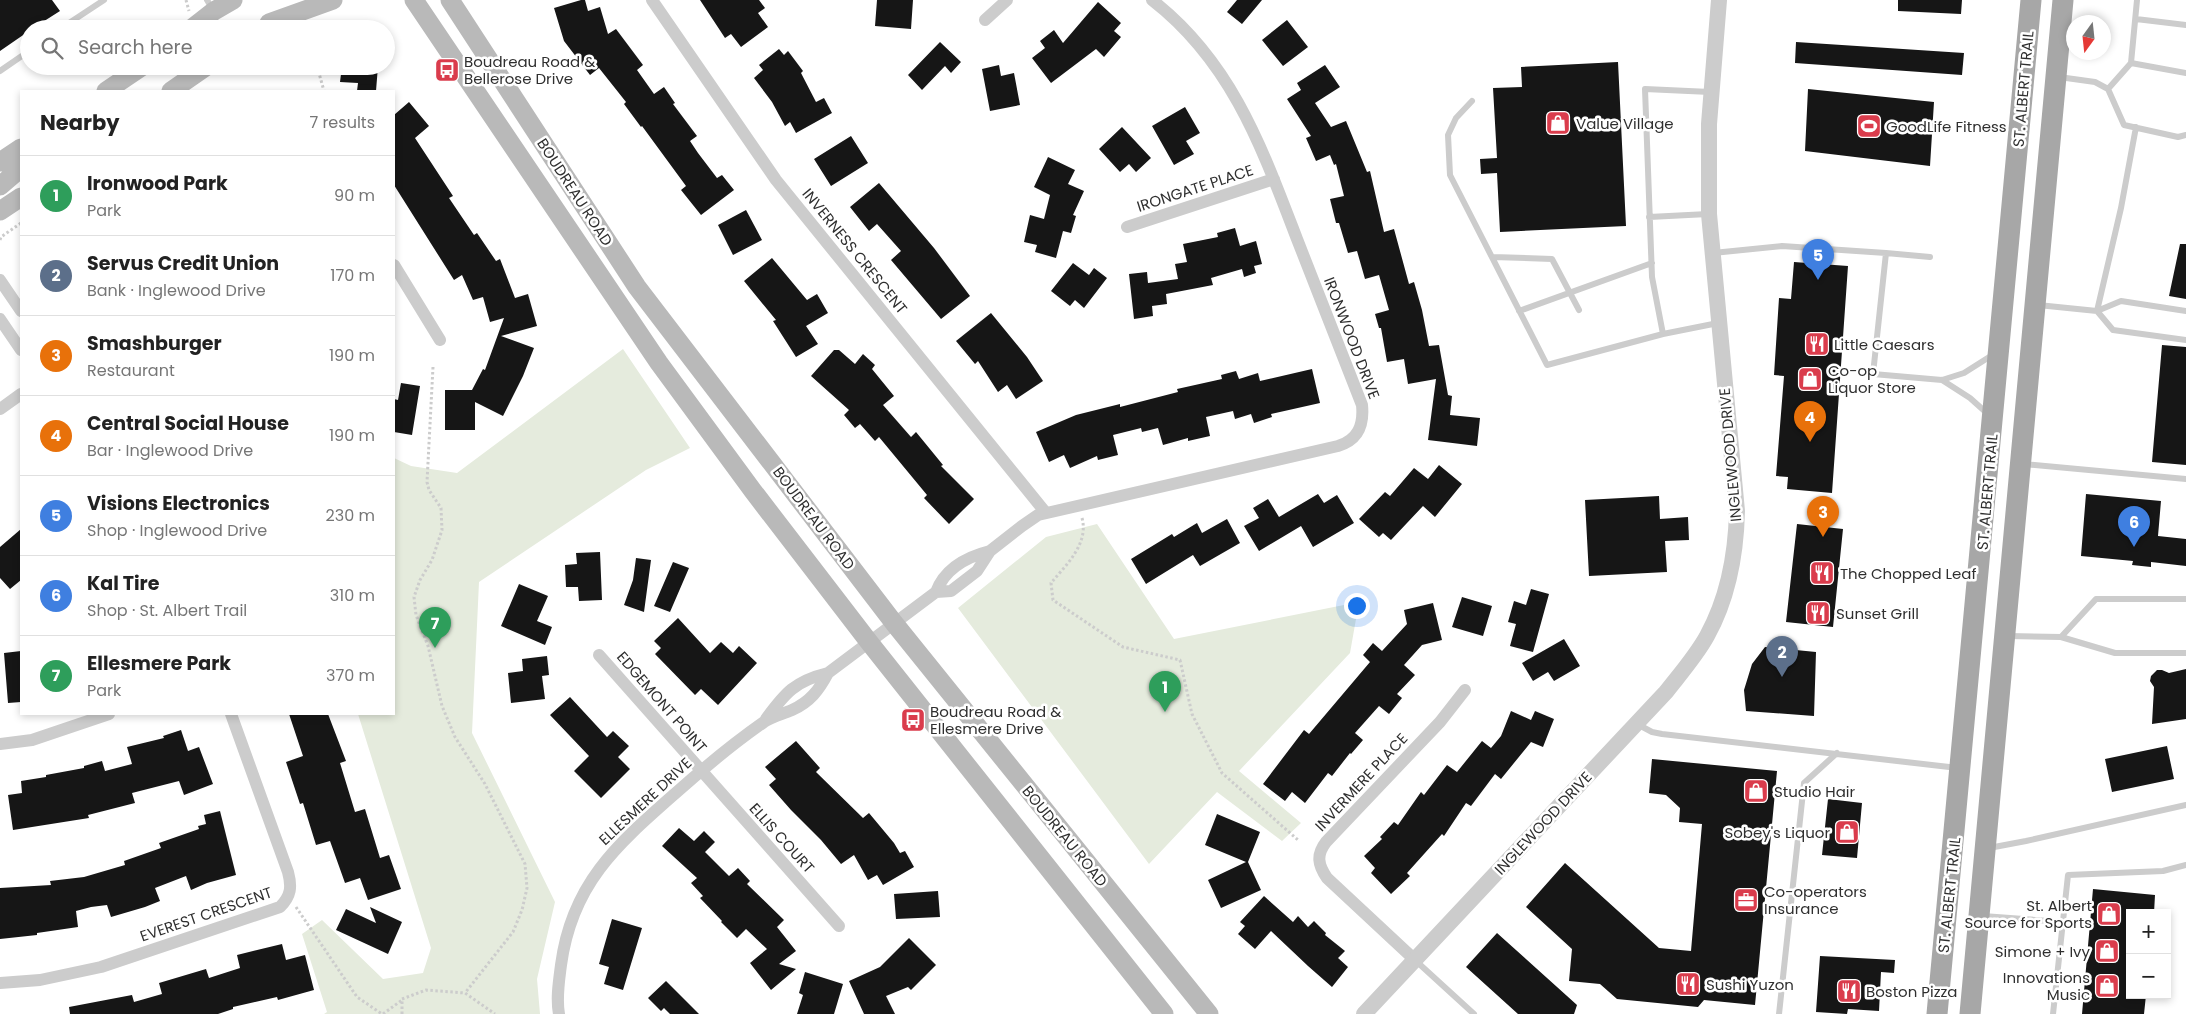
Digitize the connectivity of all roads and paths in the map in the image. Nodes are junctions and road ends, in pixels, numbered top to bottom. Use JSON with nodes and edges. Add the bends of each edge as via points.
{"nodes":[{"id":1,"x":104,"y":0,"type":"edge"},
{"id":2,"x":186,"y":0,"type":"edge"},
{"id":3,"x":233,"y":0,"type":"edge"},
{"id":4,"x":302,"y":0,"type":"edge"},
{"id":5,"x":333,"y":0,"type":"edge"},
{"id":6,"x":450,"y":0,"type":"edge"},
{"id":7,"x":652,"y":0,"type":"edge"},
{"id":8,"x":1007,"y":0,"type":"edge"},
{"id":9,"x":1152,"y":0,"type":"edge"},
{"id":10,"x":1719,"y":0,"type":"edge"},
{"id":11,"x":2031,"y":0,"type":"edge"},
{"id":12,"x":2063,"y":0,"type":"edge"},
{"id":13,"x":2137,"y":0,"type":"edge"},
{"id":14,"x":413,"y":3,"type":"edge"},
{"id":15,"x":210,"y":5,"type":"edge"},
{"id":16,"x":74,"y":20,"type":"edge"},
{"id":17,"x":190,"y":20,"type":"edge"},
{"id":18,"x":273,"y":20,"type":"edge"},
{"id":19,"x":280,"y":20,"type":"edge"},
{"id":20,"x":985,"y":20,"type":"dead end"},
{"id":21,"x":2136,"y":20,"type":"junction"},
{"id":22,"x":2186,"y":25,"type":"edge"},
{"id":23,"x":20,"y":57,"type":"edge"},
{"id":24,"x":2131,"y":63,"type":"junction"},
{"id":25,"x":0,"y":71,"type":"edge"},
{"id":26,"x":2186,"y":73,"type":"edge"},
{"id":27,"x":130,"y":75,"type":"edge"},
{"id":28,"x":133,"y":75,"type":"edge"},
{"id":29,"x":194,"y":75,"type":"edge"},
{"id":30,"x":320,"y":75,"type":"edge"},
{"id":31,"x":2057,"y":77,"type":"junction"},
{"id":32,"x":2108,"y":89,"type":"junction"},
{"id":33,"x":108,"y":90,"type":"edge"},
{"id":34,"x":115,"y":90,"type":"edge"},
{"id":35,"x":172,"y":90,"type":"edge"},
{"id":36,"x":324,"y":90,"type":"edge"},
{"id":37,"x":1712,"y":92,"type":"junction"},
{"id":38,"x":1472,"y":101,"type":"dead end"},
{"id":39,"x":2136,"y":127,"type":"junction"},
{"id":40,"x":2186,"y":135,"type":"edge"},
{"id":41,"x":20,"y":149,"type":"edge"},
{"id":42,"x":0,"y":162,"type":"edge"},
{"id":43,"x":20,"y":169,"type":"edge"},
{"id":44,"x":1274,"y":179,"type":"junction"},
{"id":45,"x":0,"y":186,"type":"edge"},
{"id":46,"x":20,"y":197,"type":"edge"},
{"id":47,"x":0,"y":212,"type":"edge"},
{"id":48,"x":1709,"y":214,"type":"junction"},
{"id":49,"x":1649,"y":217,"type":"junction"},
{"id":50,"x":20,"y":224,"type":"edge"},
{"id":51,"x":1127,"y":227,"type":"dead end"},
{"id":52,"x":0,"y":240,"type":"edge"},
{"id":53,"x":1712,"y":253,"type":"junction"},
{"id":54,"x":1886,"y":253,"type":"junction"},
{"id":55,"x":1493,"y":257,"type":"junction"},
{"id":56,"x":1930,"y":257,"type":"dead end"},
{"id":57,"x":1652,"y":263,"type":"junction"},
{"id":58,"x":395,"y":267,"type":"edge"},
{"id":59,"x":0,"y":280,"type":"edge"},
{"id":60,"x":1569,"y":292,"type":"junction"},
{"id":61,"x":2036,"y":305,"type":"junction"},
{"id":62,"x":20,"y":310,"type":"edge"},
{"id":63,"x":1579,"y":310,"type":"dead end"},
{"id":64,"x":1519,"y":311,"type":"junction"},
{"id":65,"x":2097,"y":311,"type":"junction"},
{"id":66,"x":2186,"y":311,"type":"edge"},
{"id":67,"x":0,"y":319,"type":"edge"},
{"id":68,"x":1719,"y":323,"type":"junction"},
{"id":69,"x":1663,"y":334,"type":"junction"},
{"id":70,"x":440,"y":340,"type":"dead end"},
{"id":71,"x":2186,"y":340,"type":"edge"},
{"id":72,"x":20,"y":349,"type":"edge"},
{"id":73,"x":2000,"y":350,"type":"junction"},
{"id":74,"x":433,"y":367,"type":"dead end"},
{"id":75,"x":1942,"y":380,"type":"junction"},
{"id":76,"x":20,"y":395,"type":"edge"},
{"id":77,"x":0,"y":409,"type":"edge"},
{"id":78,"x":1994,"y":419,"type":"junction"},
{"id":79,"x":2021,"y":464,"type":"junction"},
{"id":80,"x":2186,"y":479,"type":"edge"},
{"id":81,"x":1078,"y":505,"type":"junction"},
{"id":82,"x":1046,"y":513,"type":"junction"},
{"id":83,"x":2186,"y":599,"type":"edge"},
{"id":84,"x":894,"y":623,"type":"junction"},
{"id":85,"x":2005,"y":636,"type":"junction"},
{"id":86,"x":2061,"y":637,"type":"junction"},
{"id":87,"x":869,"y":642,"type":"junction"},
{"id":88,"x":2186,"y":653,"type":"edge"},
{"id":89,"x":599,"y":655,"type":"dead end"},
{"id":90,"x":1465,"y":690,"type":"dead end"},
{"id":91,"x":105,"y":715,"type":"edge"},
{"id":92,"x":231,"y":715,"type":"edge"},
{"id":93,"x":1636,"y":723,"type":"junction"},
{"id":94,"x":0,"y":744,"type":"edge"},
{"id":95,"x":1837,"y":753,"type":"junction"},
{"id":96,"x":1961,"y":768,"type":"junction"},
{"id":97,"x":701,"y":771,"type":"junction"},
{"id":98,"x":2186,"y":805,"type":"edge"},
{"id":99,"x":1298,"y":840,"type":"dead end"},
{"id":100,"x":1985,"y":848,"type":"junction"},
{"id":101,"x":2186,"y":866,"type":"edge"},
{"id":102,"x":288,"y":896,"type":"junction"},
{"id":103,"x":1979,"y":915,"type":"junction"},
{"id":104,"x":2062,"y":922,"type":"junction"},
{"id":105,"x":840,"y":926,"type":"dead end"},
{"id":106,"x":1415,"y":960,"type":"junction"},
{"id":107,"x":0,"y":983,"type":"edge"},
{"id":108,"x":465,"y":993,"type":"junction"},
{"id":109,"x":402,"y":999,"type":"junction"},
{"id":110,"x":382,"y":1014,"type":"edge"},
{"id":111,"x":402,"y":1014,"type":"edge"},
{"id":112,"x":495,"y":1014,"type":"edge"},
{"id":113,"x":559,"y":1014,"type":"edge"},
{"id":114,"x":1164,"y":1014,"type":"edge"},
{"id":115,"x":1209,"y":1014,"type":"edge"},
{"id":116,"x":1364,"y":1014,"type":"edge"},
{"id":117,"x":1474,"y":1014,"type":"edge"},
{"id":118,"x":1779,"y":1014,"type":"edge"},
{"id":119,"x":1937,"y":1014,"type":"edge"},
{"id":120,"x":1970,"y":1014,"type":"edge"},
{"id":121,"x":2053,"y":1014,"type":"edge"}],
"edges":[{"from":1,"to":16,"type":"lane"},
{"from":2,"to":17,"type":"path"},
{"from":3,"to":15,"type":"main road"},
{"from":4,"to":18,"type":"main road"},
{"from":5,"to":19,"type":"main road"},
{"from":6,"to":84,"type":"main road","name":"BOUDREAU ROAD","via":[[637,287]]},
{"from":7,"to":82,"type":"street","name":"INVERNESS CRESCENT","via":[[776,180]]},
{"from":8,"to":20,"type":"street"},
{"from":9,"to":44,"type":"street","name":"IRONWOOD DRIVE","via":[[1177,20],[1218,67],[1249,120]]},
{"from":10,"to":37,"type":"street","name":"INGLEWOOD DRIVE"},
{"from":11,"to":73,"type":"main road","name":"ST. ALBERT TRAIL"},
{"from":12,"to":31,"type":"main road","name":"ST. ALBERT TRAIL"},
{"from":13,"to":21,"type":"lane"},
{"from":14,"to":87,"type":"main road","name":"BOUDREAU ROAD","via":[[659,364]]},
{"from":15,"to":17,"type":"main road"},
{"from":21,"to":22,"type":"lane"},
{"from":21,"to":24,"type":"lane"},
{"from":23,"to":25,"type":"lane"},
{"from":24,"to":26,"type":"lane"},
{"from":24,"to":32,"type":"lane"},
{"from":27,"to":33,"type":"main road"},
{"from":28,"to":34,"type":"main road"},
{"from":29,"to":35,"type":"main road"},
{"from":30,"to":36,"type":"path"},
{"from":31,"to":32,"type":"lane","via":[[2096,82]]},
{"from":31,"to":61,"type":"main road","name":"ST. ALBERT TRAIL"},
{"from":32,"to":39,"type":"lane","via":[[2124,124]]},
{"from":37,"to":48,"type":"street","name":"INGLEWOOD DRIVE","via":[[1708,152]]},
{"from":37,"to":49,"type":"lane","via":[[1645,89]]},
{"from":38,"to":55,"type":"lane","via":[[1456,118],[1448,135],[1450,175]]},
{"from":39,"to":40,"type":"lane","via":[[2178,137]]},
{"from":39,"to":65,"type":"lane","via":[[2122,208]]},
{"from":41,"to":42,"type":"main road"},
{"from":43,"to":45,"type":"main road"},
{"from":44,"to":51,"type":"street","name":"IRONGATE PLACE"},
{"from":44,"to":81,"type":"street","name":"IRONWOOD DRIVE","via":[[1362,405],[1359,431],[1347,443],[1338,446]]},
{"from":46,"to":47,"type":"main road"},
{"from":48,"to":49,"type":"lane"},
{"from":48,"to":53,"type":"street","name":"INGLEWOOD DRIVE"},
{"from":49,"to":57,"type":"lane"},
{"from":50,"to":52,"type":"path"},
{"from":53,"to":54,"type":"lane","via":[[1782,246]]},
{"from":53,"to":68,"type":"street","name":"INGLEWOOD DRIVE"},
{"from":54,"to":56,"type":"lane"},
{"from":54,"to":75,"type":"lane","via":[[1873,374]]},
{"from":55,"to":60,"type":"lane","via":[[1552,258]]},
{"from":55,"to":64,"type":"lane"},
{"from":57,"to":60,"type":"lane"},
{"from":57,"to":69,"type":"lane"},
{"from":58,"to":70,"type":"street"},
{"from":59,"to":62,"type":"street"},
{"from":60,"to":63,"type":"lane"},
{"from":60,"to":64,"type":"lane"},
{"from":61,"to":65,"type":"lane"},
{"from":61,"to":79,"type":"main road","name":"ST. ALBERT TRAIL"},
{"from":64,"to":69,"type":"lane","via":[[1548,365]]},
{"from":65,"to":66,"type":"lane","via":[[2121,300]]},
{"from":65,"to":71,"type":"lane","via":[[2113,330]]},
{"from":67,"to":72,"type":"street"},
{"from":68,"to":69,"type":"lane"},
{"from":68,"to":93,"type":"street","name":"INGLEWOOD DRIVE","via":[[1737,511],[1734,556],[1725,593],[1707,636],[1666,692]]},
{"from":73,"to":75,"type":"lane","via":[[1964,373]]},
{"from":73,"to":78,"type":"main road","name":"ST. ALBERT TRAIL"},
{"from":74,"to":108,"type":"path","via":[[427,482],[441,508],[442,530],[414,597],[416,615],[428,646],[442,706],[455,737],[485,784],[526,864],[527,888],[513,932]]},
{"from":75,"to":78,"type":"lane"},
{"from":76,"to":77,"type":"street"},
{"from":78,"to":96,"type":"main road","name":"ST. ALBERT TRAIL"},
{"from":79,"to":80,"type":"lane"},
{"from":79,"to":85,"type":"main road","name":"ST. ALBERT TRAIL"},
{"from":81,"to":82,"type":"street","name":"IRONWOOD DRIVE"},
{"from":81,"to":99,"type":"path","via":[[1084,528],[1077,551],[1051,584],[1053,600],[1123,647],[1180,660],[1192,714],[1222,773]]},
{"from":82,"to":84,"type":"street","name":"IRONWOOD DRIVE","via":[[990,550],[977,571],[951,591],[936,592]]},
{"from":83,"to":86,"type":"lane","via":[[2096,598]]},
{"from":84,"to":87,"type":"street","name":"IRONWOOD DRIVE"},
{"from":84,"to":115,"type":"main road","name":"BOUDREAU ROAD"},
{"from":85,"to":86,"type":"lane"},
{"from":85,"to":100,"type":"main road","name":"ST. ALBERT TRAIL"},
{"from":86,"to":88,"type":"lane","via":[[2115,653]]},
{"from":87,"to":97,"type":"street","name":"ELLESMERE DRIVE","via":[[828,673],[819,691],[794,709],[766,721]]},
{"from":87,"to":114,"type":"main road","name":"BOUDREAU ROAD"},
{"from":89,"to":97,"type":"street","name":"EDGEMONT POINT"},
{"from":90,"to":106,"type":"street","name":"INVERMERE PLACE","via":[[1440,722],[1319,853],[1327,878]]},
{"from":91,"to":94,"type":"street","via":[[40,738]]},
{"from":92,"to":102,"type":"street","name":"EVEREST CRESCENT","via":[[288,872],[291,887]]},
{"from":93,"to":95,"type":"lane","via":[[1662,734]]},
{"from":93,"to":106,"type":"street","name":"INGLEWOOD DRIVE"},
{"from":95,"to":96,"type":"lane"},
{"from":95,"to":118,"type":"lane","via":[[1804,783]]},
{"from":96,"to":119,"type":"main road","name":"ST. ALBERT TRAIL"},
{"from":97,"to":105,"type":"street","name":"ELLIS COURT"},
{"from":97,"to":113,"type":"street","name":"ELLESMERE DRIVE","via":[[630,832],[591,881],[566,936],[558,994]]},
{"from":98,"to":100,"type":"lane"},
{"from":100,"to":103,"type":"main road","name":"ST. ALBERT TRAIL"},
{"from":101,"to":104,"type":"lane","via":[[2163,871],[2068,875]]},
{"from":102,"to":107,"type":"street","name":"EVEREST CRESCENT","via":[[280,907],[100,967],[40,980]]},
{"from":102,"to":110,"type":"path","via":[[357,998]]},
{"from":103,"to":104,"type":"lane"},
{"from":103,"to":120,"type":"main road","name":"ST. ALBERT TRAIL"},
{"from":104,"to":121,"type":"lane"},
{"from":106,"to":116,"type":"street","name":"INGLEWOOD DRIVE"},
{"from":106,"to":117,"type":"lane"},
{"from":108,"to":109,"type":"path","via":[[426,990]]},
{"from":108,"to":112,"type":"path"},
{"from":109,"to":110,"type":"path"},
{"from":109,"to":111,"type":"path"}]}
